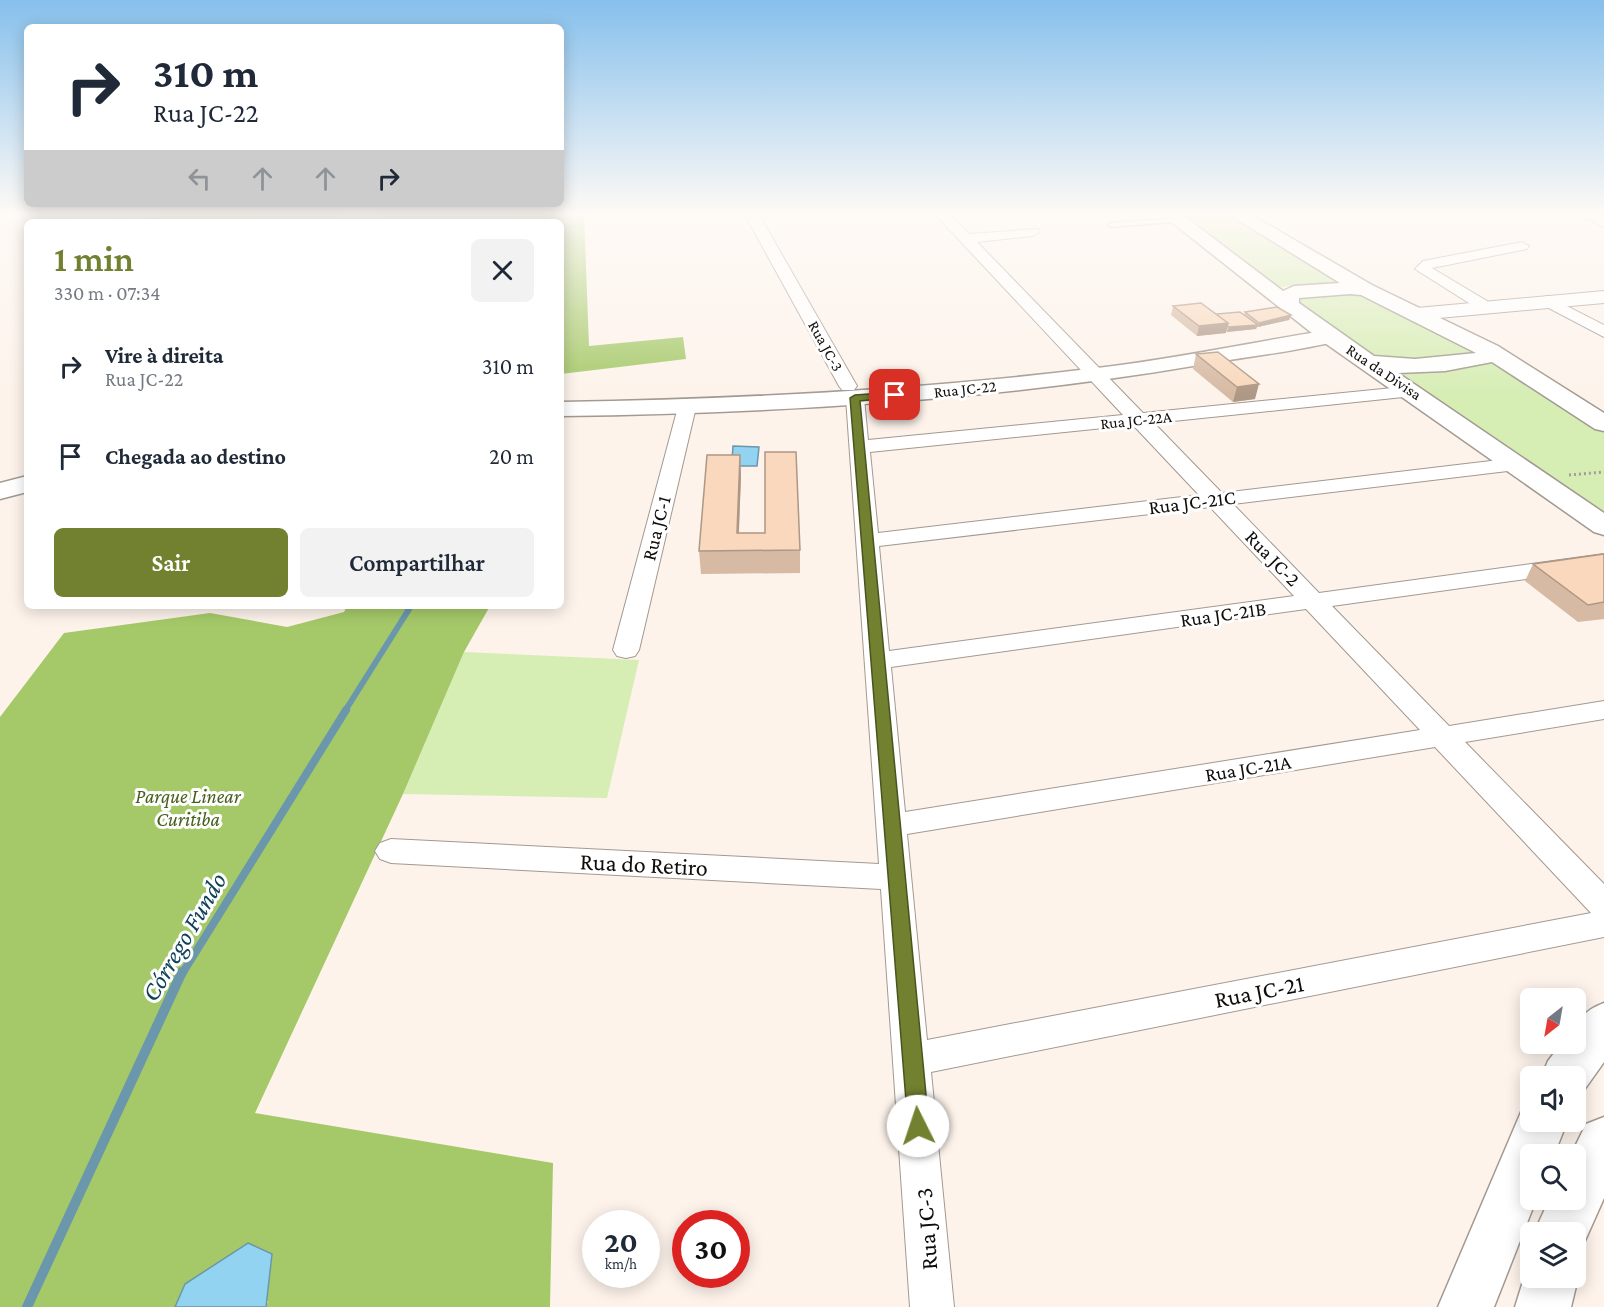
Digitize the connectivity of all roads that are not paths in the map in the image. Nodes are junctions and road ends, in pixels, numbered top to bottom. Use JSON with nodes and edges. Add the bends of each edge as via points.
{"nodes":[{"id":1,"x":785,"y":274,"type":"edge"},
{"id":2,"x":1000,"y":274,"type":"edge"},
{"id":3,"x":1250,"y":274,"type":"edge"},
{"id":4,"x":1338,"y":274,"type":"edge"},
{"id":5,"x":1430,"y":274,"type":"edge"},
{"id":6,"x":1365,"y":290,"type":"junction"},
{"id":7,"x":1604,"y":297,"type":"edge"},
{"id":8,"x":1547,"y":301,"type":"junction"},
{"id":9,"x":1289,"y":303,"type":"junction"},
{"id":10,"x":1486,"y":307,"type":"junction"},
{"id":11,"x":1417,"y":314,"type":"junction"},
{"id":12,"x":1323,"y":330,"type":"junction"},
{"id":13,"x":1604,"y":332,"type":"edge"},
{"id":14,"x":1490,"y":351,"type":"junction"},
{"id":15,"x":1371,"y":362,"type":"junction"},
{"id":16,"x":1092,"y":369,"type":"junction"},
{"id":17,"x":852,"y":392,"type":"junction"},
{"id":18,"x":1413,"y":392,"type":"junction"},
{"id":19,"x":569,"y":403,"type":"edge"},
{"id":20,"x":687,"y":407,"type":"junction"},
{"id":21,"x":1141,"y":419,"type":"junction"},
{"id":22,"x":1604,"y":424,"type":"edge"},
{"id":23,"x":860,"y":447,"type":"junction"},
{"id":24,"x":1516,"y":464,"type":"junction"},
{"id":25,"x":24,"y":473,"type":"edge"},
{"id":26,"x":0,"y":478,"type":"edge"},
{"id":27,"x":24,"y":485,"type":"edge"},
{"id":28,"x":0,"y":491,"type":"edge"},
{"id":29,"x":1217,"y":500,"type":"junction"},
{"id":30,"x":1604,"y":526,"type":"edge"},
{"id":31,"x":868,"y":541,"type":"junction"},
{"id":32,"x":1604,"y":561,"type":"edge"},
{"id":33,"x":1314,"y":601,"type":"junction"},
{"id":34,"x":626,"y":650,"type":"dead end"},
{"id":35,"x":878,"y":661,"type":"junction"},
{"id":36,"x":1604,"y":710,"type":"edge"},
{"id":37,"x":1443,"y":736,"type":"junction"},
{"id":38,"x":893,"y":825,"type":"junction"},
{"id":39,"x":391,"y":851,"type":"dead end"},
{"id":40,"x":897,"y":877,"type":"junction"},
{"id":41,"x":1604,"y":905,"type":"edge"},
{"id":42,"x":1604,"y":924,"type":"edge"},
{"id":43,"x":1604,"y":1024,"type":"edge"},
{"id":44,"x":913,"y":1059,"type":"junction"},
{"id":45,"x":1573,"y":1066,"type":"edge"},
{"id":46,"x":1538,"y":1132,"type":"edge"},
{"id":47,"x":1604,"y":1141,"type":"edge"},
{"id":48,"x":1567,"y":1222,"type":"edge"},
{"id":49,"x":1548,"y":1288,"type":"edge"},
{"id":50,"x":932,"y":1307,"type":"edge"},
{"id":51,"x":1466,"y":1307,"type":"edge"},
{"id":52,"x":1543,"y":1307,"type":"edge"}],
"edges":[{"from":1,"to":17,"type":"street","name":"Rua JC-3"},
{"from":2,"to":16,"type":"street","name":"Rua JC-2"},
{"from":3,"to":9,"type":"main road","name":"Rua da Divisa"},
{"from":4,"to":6,"type":"main road"},
{"from":5,"to":10,"type":"street"},
{"from":6,"to":9,"type":"main road","via":[[1293,292]]},
{"from":6,"to":11,"type":"main road"},
{"from":7,"to":8,"type":"street"},
{"from":8,"to":10,"type":"street"},
{"from":8,"to":13,"type":"street"},
{"from":9,"to":12,"type":"main road","name":"Rua da Divisa"},
{"from":10,"to":11,"type":"street"},
{"from":11,"to":14,"type":"main road"},
{"from":12,"to":15,"type":"main road","name":"Rua da Divisa"},
{"from":12,"to":16,"type":"main road","name":"Rua JC-22"},
{"from":14,"to":15,"type":"main road","via":[[1487,357],[1436,365],[1394,367]]},
{"from":14,"to":22,"type":"main road"},
{"from":15,"to":18,"type":"main road","name":"Rua da Divisa"},
{"from":16,"to":17,"type":"main road","name":"Rua JC-22"},
{"from":16,"to":21,"type":"street","name":"Rua JC-2"},
{"from":17,"to":19,"type":"main road","name":"Rua JC-22"},
{"from":17,"to":20,"type":"main road","name":"Rua JC-22"},
{"from":17,"to":23,"type":"street","name":"Rua JC-3"},
{"from":18,"to":21,"type":"street","name":"Rua JC-22A"},
{"from":18,"to":24,"type":"main road","name":"Rua da Divisa"},
{"from":19,"to":20,"type":"main road","name":"Rua JC-22"},
{"from":20,"to":34,"type":"street","name":"Rua JC-1"},
{"from":21,"to":23,"type":"street","name":"Rua JC-22A"},
{"from":21,"to":29,"type":"street","name":"Rua JC-2"},
{"from":23,"to":31,"type":"street","name":"Rua JC-3"},
{"from":24,"to":29,"type":"street","name":"Rua JC-21C"},
{"from":24,"to":30,"type":"main road","name":"Rua da Divisa"},
{"from":25,"to":26,"type":"main road"},
{"from":27,"to":28,"type":"main road"},
{"from":29,"to":31,"type":"street","name":"Rua JC-21C"},
{"from":29,"to":33,"type":"street","name":"Rua JC-2"},
{"from":31,"to":35,"type":"street","name":"Rua JC-3"},
{"from":32,"to":33,"type":"street","name":"Rua JC-21B"},
{"from":33,"to":35,"type":"street","name":"Rua JC-21B"},
{"from":33,"to":37,"type":"street","name":"Rua JC-2"},
{"from":35,"to":38,"type":"street","name":"Rua JC-3"},
{"from":36,"to":37,"type":"street","name":"Rua JC-21A"},
{"from":37,"to":38,"type":"street","name":"Rua JC-21A"},
{"from":37,"to":41,"type":"street","name":"Rua JC-2"},
{"from":38,"to":40,"type":"street","name":"Rua JC-3"},
{"from":39,"to":40,"type":"street","name":"Rua do Retiro"},
{"from":40,"to":44,"type":"street","name":"Rua JC-3"},
{"from":42,"to":44,"type":"street","name":"Rua JC-21"},
{"from":43,"to":45,"type":"main road"},
{"from":44,"to":50,"type":"street","name":"Rua JC-3"},
{"from":46,"to":51,"type":"main road"},
{"from":47,"to":48,"type":"main road"},
{"from":49,"to":52,"type":"main road"}]}
